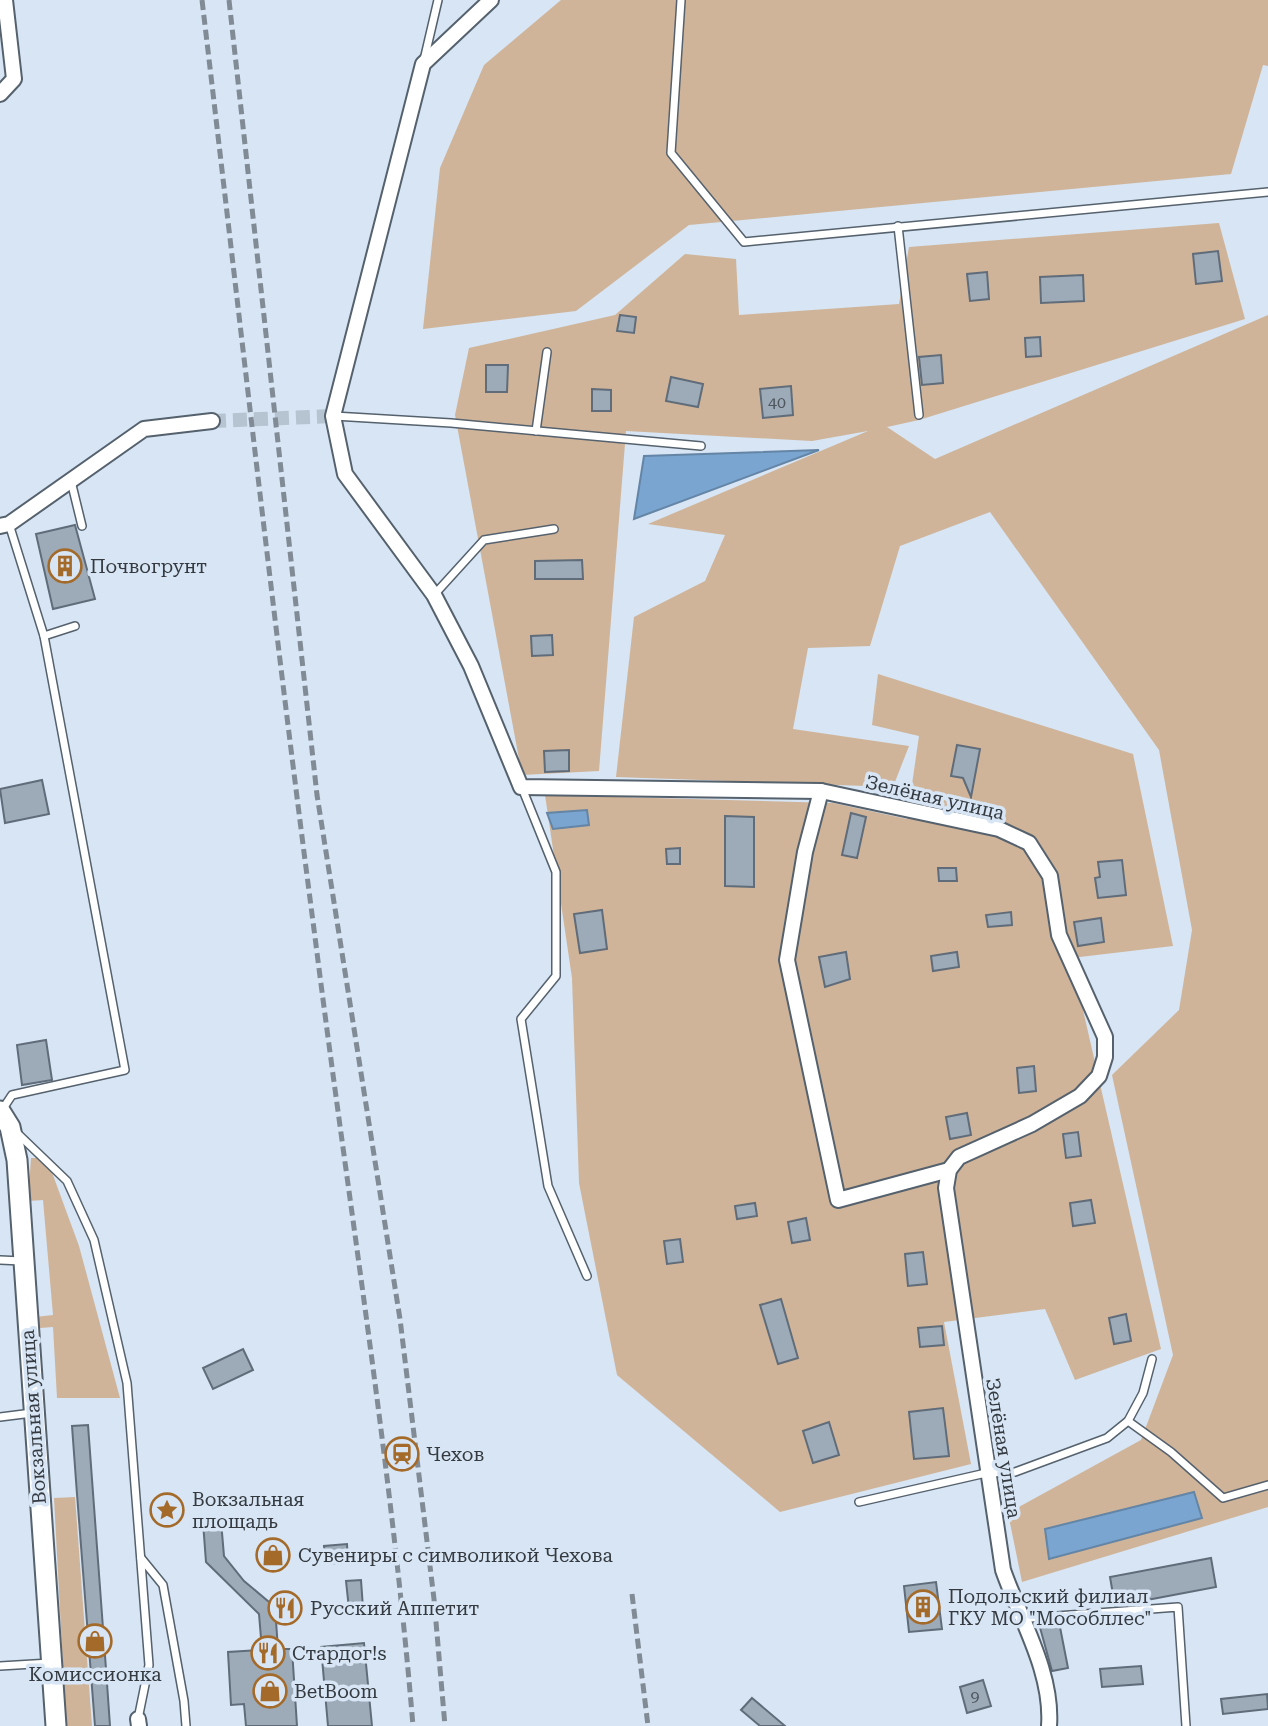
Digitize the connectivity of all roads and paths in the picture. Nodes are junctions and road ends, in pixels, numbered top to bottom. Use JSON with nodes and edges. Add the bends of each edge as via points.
{"nodes":[{"id":1,"x":5,"y":0,"type":"edge"},
{"id":2,"x":438,"y":0,"type":"edge"},
{"id":3,"x":491,"y":0,"type":"edge"},
{"id":4,"x":681,"y":0,"type":"edge"},
{"id":5,"x":423,"y":64,"type":"junction"},
{"id":6,"x":0,"y":94,"type":"edge"},
{"id":7,"x":1268,"y":192,"type":"edge"},
{"id":8,"x":898,"y":226,"type":"junction"},
{"id":9,"x":547,"y":352,"type":"dead end"},
{"id":10,"x":919,"y":415,"type":"dead end"},
{"id":11,"x":333,"y":416,"type":"junction"},
{"id":12,"x":212,"y":421,"type":"tunnel mouth"},
{"id":13,"x":536,"y":431,"type":"junction"},
{"id":14,"x":701,"y":446,"type":"dead end"},
{"id":15,"x":71,"y":480,"type":"junction"},
{"id":16,"x":4,"y":525,"type":"edge"},
{"id":17,"x":82,"y":526,"type":"dead end"},
{"id":18,"x":554,"y":529,"type":"dead end"},
{"id":19,"x":434,"y":595,"type":"junction"},
{"id":20,"x":75,"y":626,"type":"dead end"},
{"id":21,"x":44,"y":636,"type":"junction"},
{"id":22,"x":521,"y":787,"type":"junction"},
{"id":23,"x":821,"y":791,"type":"junction"},
{"id":24,"x":4,"y":1117,"type":"edge"},
{"id":25,"x":949,"y":1170,"type":"junction"},
{"id":26,"x":0,"y":1260,"type":"edge"},
{"id":27,"x":23,"y":1261,"type":"junction"},
{"id":28,"x":587,"y":1276,"type":"dead end"},
{"id":29,"x":1152,"y":1359,"type":"dead end"},
{"id":30,"x":32,"y":1413,"type":"junction"},
{"id":31,"x":0,"y":1417,"type":"edge"},
{"id":32,"x":1128,"y":1421,"type":"junction"},
{"id":33,"x":986,"y":1473,"type":"junction"},
{"id":34,"x":1268,"y":1485,"type":"edge"},
{"id":35,"x":859,"y":1502,"type":"dead end"},
{"id":36,"x":140,"y":1557,"type":"junction"},
{"id":37,"x":1023,"y":1625,"type":"junction"},
{"id":38,"x":50,"y":1663,"type":"junction"},
{"id":39,"x":0,"y":1666,"type":"edge"},
{"id":40,"x":139,"y":1723,"type":"edge"},
{"id":41,"x":55,"y":1726,"type":"edge"},
{"id":42,"x":186,"y":1726,"type":"edge"},
{"id":43,"x":1049,"y":1726,"type":"edge"},
{"id":44,"x":1186,"y":1726,"type":"edge"}],
"edges":[{"from":1,"to":6,"type":"street","via":[[14,79]]},
{"from":2,"to":5,"type":"lane"},
{"from":3,"to":5,"type":"street"},
{"from":4,"to":8,"type":"lane","via":[[671,153],[744,242]]},
{"from":5,"to":11,"type":"street"},
{"from":7,"to":8,"type":"lane"},
{"from":8,"to":10,"type":"lane"},
{"from":9,"to":13,"type":"lane"},
{"from":11,"to":13,"type":"lane"},
{"from":11,"to":19,"type":"street","via":[[345,474]]},
{"from":12,"to":15,"type":"street","via":[[144,429]]},
{"from":13,"to":14,"type":"lane"},
{"from":15,"to":16,"type":"street"},
{"from":15,"to":17,"type":"lane"},
{"from":16,"to":21,"type":"lane"},
{"from":18,"to":19,"type":"lane","via":[[484,540]]},
{"from":19,"to":22,"type":"street","via":[[471,666]]},
{"from":20,"to":21,"type":"lane"},
{"from":21,"to":24,"type":"lane","via":[[125,1070],[12,1095]]},
{"from":22,"to":23,"type":"street","name":"Зелёная улица"},
{"from":22,"to":28,"type":"lane","via":[[556,872],[556,976],[521,1019],[548,1186]]},
{"from":23,"to":25,"type":"street","name":"Зелёная улица","via":[[805,852],[787,960],[838,1200]]},
{"from":23,"to":25,"type":"street","name":"Зелёная улица","via":[[999,829],[1029,843],[1050,876],[1059,935],[1105,1037],[1099,1076],[1080,1096],[959,1157]]},
{"from":24,"to":27,"type":"street","name":"Вокзальная улица","via":[[17,1160]]},
{"from":24,"to":36,"type":"lane","via":[[67,1181],[93,1240],[127,1383]]},
{"from":25,"to":33,"type":"street","name":"Зелёная улица","via":[[946,1188]]},
{"from":26,"to":27,"type":"lane"},
{"from":27,"to":30,"type":"street","name":"Вокзальная улица"},
{"from":29,"to":32,"type":"lane","via":[[1143,1393]]},
{"from":30,"to":31,"type":"lane"},
{"from":30,"to":38,"type":"street","name":"Вокзальная улица"},
{"from":32,"to":33,"type":"lane","via":[[1107,1438],[1016,1472]]},
{"from":32,"to":34,"type":"lane","via":[[1223,1497]]},
{"from":33,"to":35,"type":"lane"},
{"from":33,"to":37,"type":"street","name":"Зелёная улица","via":[[1003,1570]]},
{"from":36,"to":40,"type":"lane","via":[[149,1665]]},
{"from":36,"to":42,"type":"lane","via":[[163,1585]]},
{"from":37,"to":43,"type":"street","name":"Зелёная улица","via":[[1047,1695]]},
{"from":37,"to":44,"type":"lane","via":[[1030,1618],[1178,1607]]},
{"from":38,"to":39,"type":"lane"},
{"from":38,"to":41,"type":"street","name":"Вокзальная улица"}]}
